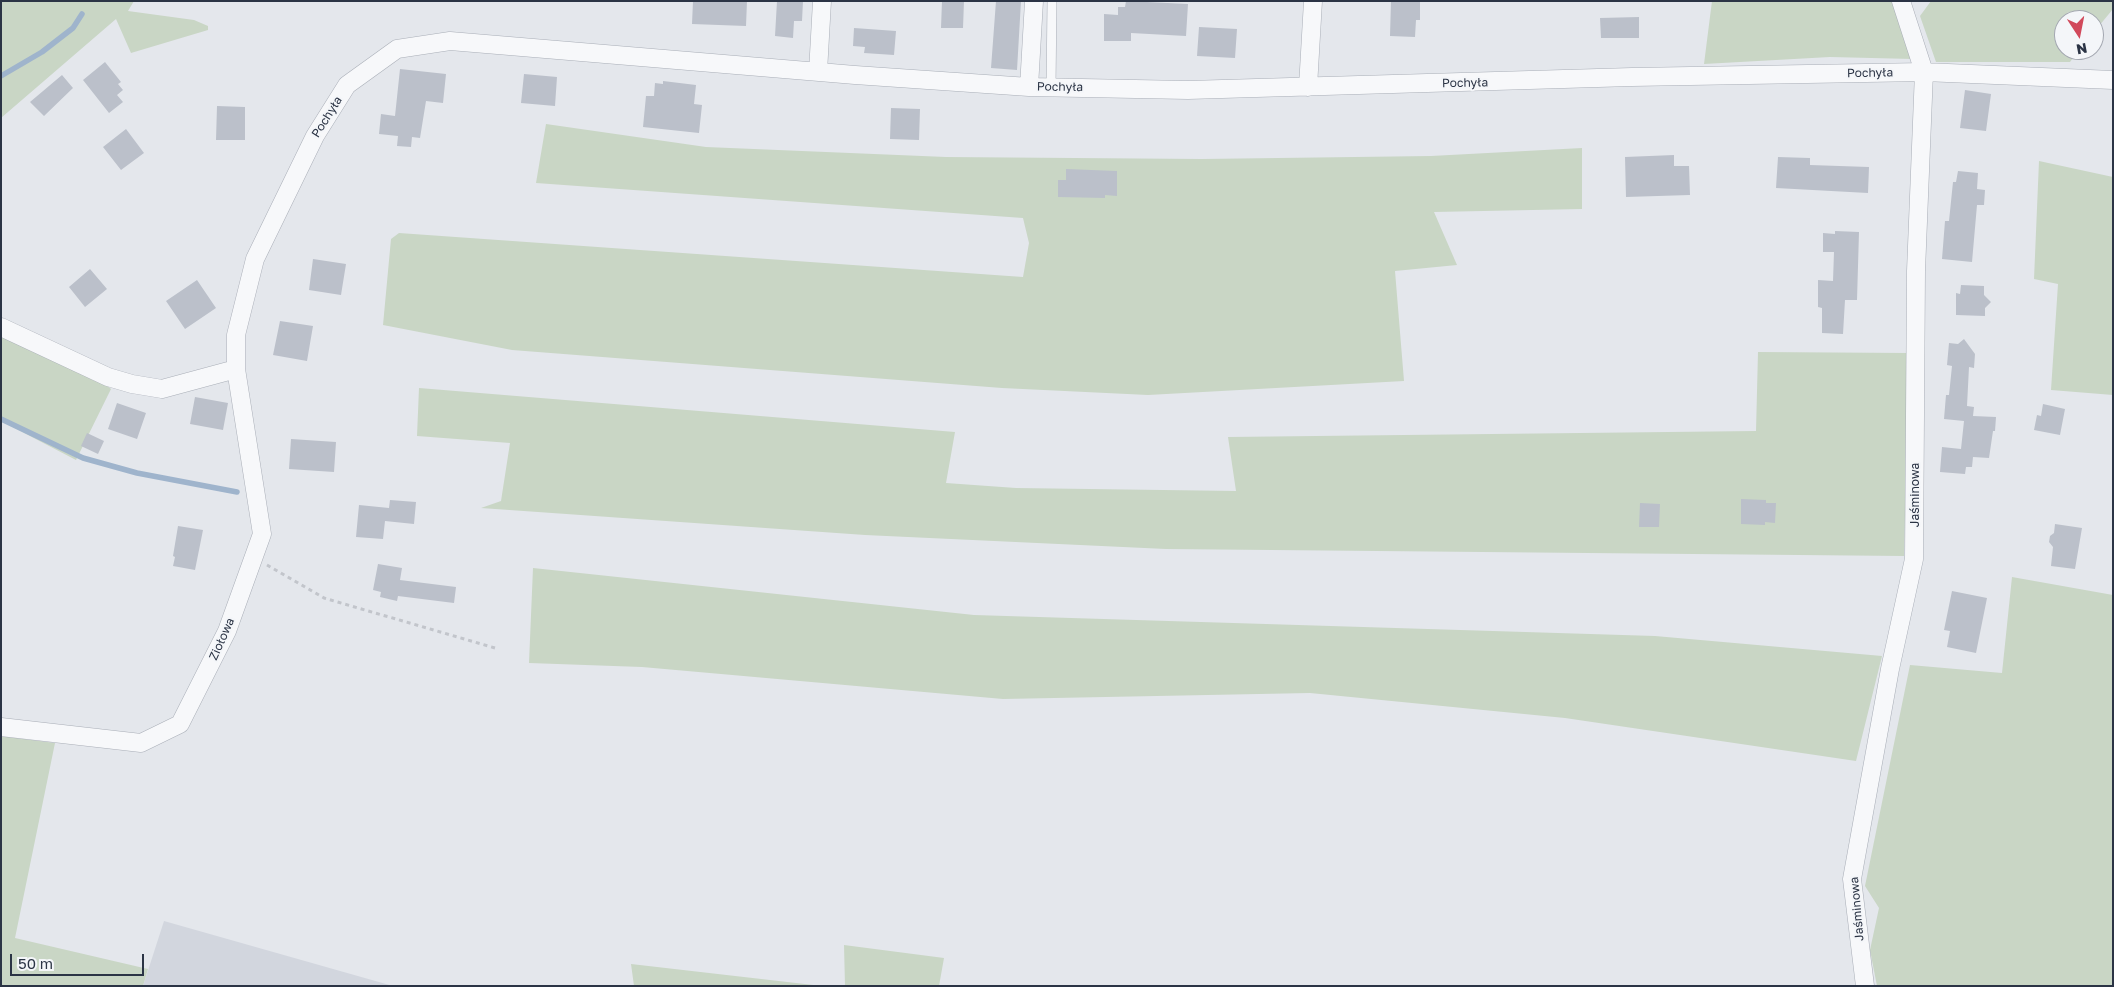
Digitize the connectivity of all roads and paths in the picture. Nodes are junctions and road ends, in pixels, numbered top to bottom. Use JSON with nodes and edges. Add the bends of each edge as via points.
{"nodes":[{"id":1,"x":822,"y":1,"type":"edge"},
{"id":2,"x":1034,"y":1,"type":"edge"},
{"id":3,"x":1052,"y":1,"type":"edge"},
{"id":4,"x":1313,"y":1,"type":"edge"},
{"id":5,"x":1901,"y":1,"type":"edge"},
{"id":6,"x":818,"y":72,"type":"junction"},
{"id":7,"x":1924,"y":72,"type":"junction"},
{"id":8,"x":2113,"y":80,"type":"edge"},
{"id":9,"x":1029,"y":87,"type":"junction"},
{"id":10,"x":1308,"y":87,"type":"junction"},
{"id":11,"x":1051,"y":88,"type":"junction"},
{"id":12,"x":1,"y":327,"type":"edge"},
{"id":13,"x":236,"y":369,"type":"junction"},
{"id":14,"x":254,"y":557,"type":"junction"},
{"id":15,"x":495,"y":648,"type":"dead end"},
{"id":16,"x":1,"y":727,"type":"edge"},
{"id":17,"x":1865,"y":986,"type":"edge"}],
"edges":[{"from":1,"to":6,"type":"street"},
{"from":2,"to":9,"type":"street"},
{"from":3,"to":11,"type":"lane"},
{"from":4,"to":10,"type":"street"},
{"from":5,"to":7,"type":"street","name":"Jaśminowa"},
{"from":6,"to":9,"type":"street","name":"Pochyła"},
{"from":6,"to":13,"type":"street","name":"Pochyła","via":[[450,41],[397,49],[347,84],[315,136],[256,259],[236,335]]},
{"from":7,"to":8,"type":"street","name":"Pochyła"},
{"from":7,"to":10,"type":"street","name":"Pochyła"},
{"from":7,"to":17,"type":"street","name":"Jaśminowa","via":[[1916,271],[1914,559],[1890,669],[1852,879]]},
{"from":9,"to":11,"type":"street","name":"Pochyła"},
{"from":10,"to":11,"type":"street","name":"Pochyła","via":[[1188,90]]},
{"from":12,"to":13,"type":"street","via":[[108,377],[132,384],[162,389]]},
{"from":13,"to":14,"type":"street","name":"Ziołowa","via":[[262,534]]},
{"from":14,"to":15,"type":"path","via":[[324,598]]},
{"from":14,"to":16,"type":"street","name":"Ziołowa","via":[[227,631],[180,724],[141,744]]}]}
